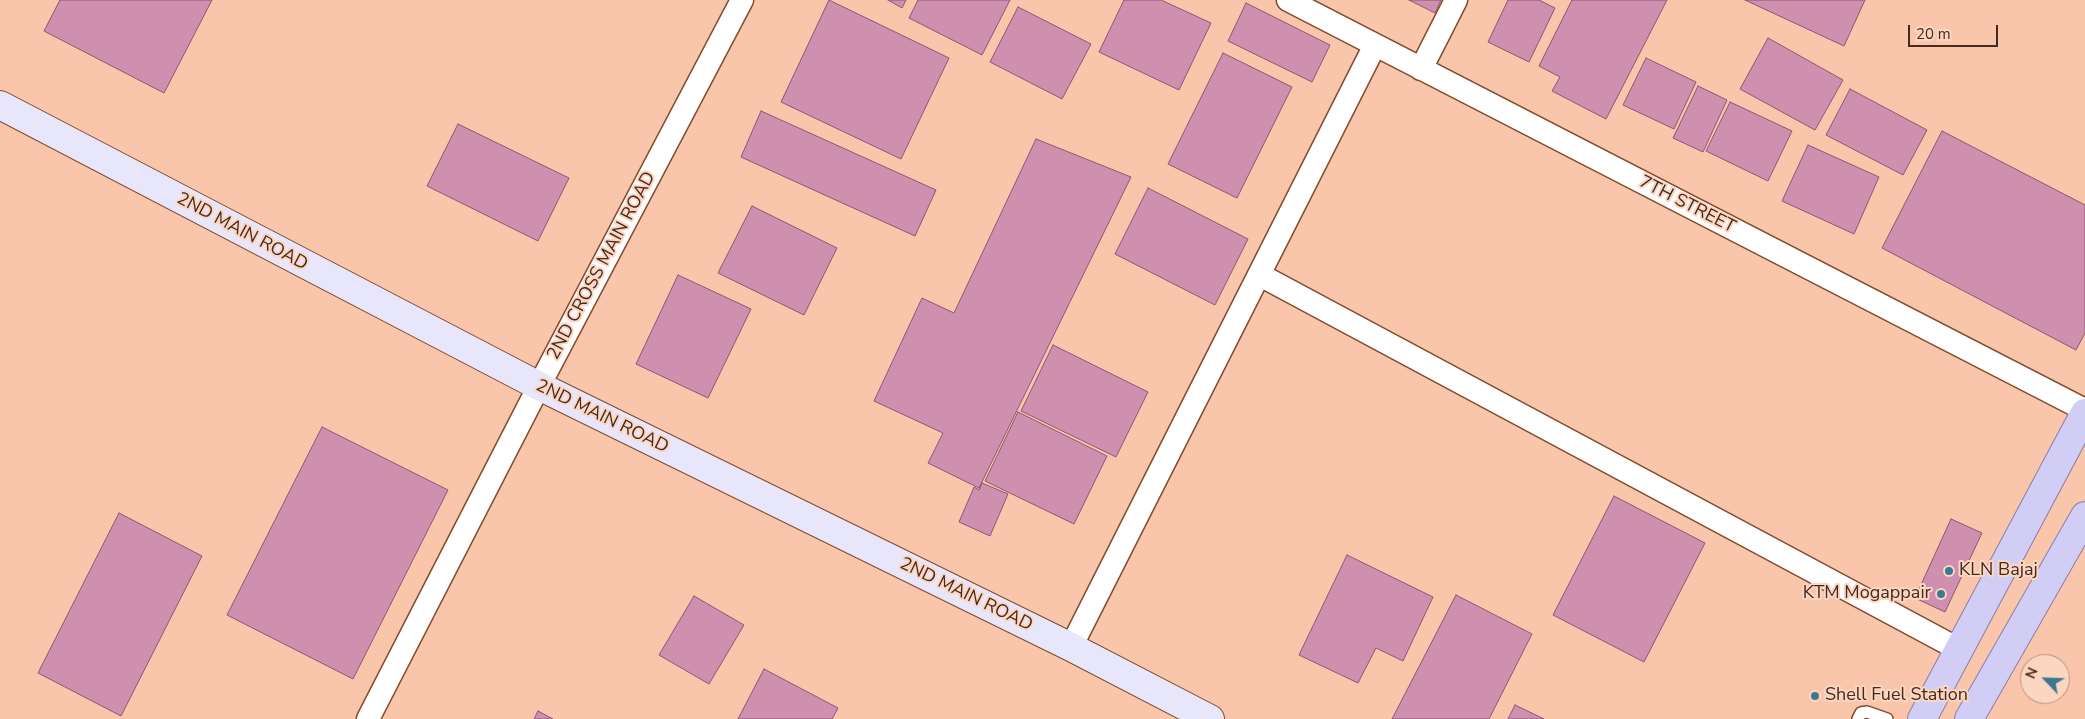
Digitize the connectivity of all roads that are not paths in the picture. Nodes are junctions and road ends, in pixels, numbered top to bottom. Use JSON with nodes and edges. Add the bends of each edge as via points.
{"nodes":[{"id":1,"x":742,"y":0,"type":"edge"},
{"id":2,"x":1288,"y":0,"type":"edge"},
{"id":3,"x":1456,"y":0,"type":"edge"},
{"id":4,"x":1375,"y":45,"type":"junction"},
{"id":5,"x":1422,"y":68,"type":"junction"},
{"id":6,"x":0,"y":106,"type":"edge"},
{"id":7,"x":1260,"y":275,"type":"junction"},
{"id":8,"x":539,"y":386,"type":"junction"},
{"id":9,"x":2085,"y":411,"type":"edge"},
{"id":10,"x":2085,"y":516,"type":"edge"},
{"id":11,"x":1071,"y":647,"type":"junction"},
{"id":12,"x":1960,"y":650,"type":"junction"},
{"id":13,"x":368,"y":719,"type":"edge"},
{"id":14,"x":1210,"y":719,"type":"edge"},
{"id":15,"x":1858,"y":719,"type":"edge"},
{"id":16,"x":1887,"y":719,"type":"edge"},
{"id":17,"x":1922,"y":719,"type":"edge"},
{"id":18,"x":1969,"y":719,"type":"edge"}],
"edges":[{"from":1,"to":8,"type":"street","name":"2ND CROSS MAIN ROAD"},
{"from":2,"to":4,"type":"street","name":"7TH STREET"},
{"from":3,"to":5,"type":"street"},
{"from":4,"to":5,"type":"street","name":"7TH STREET"},
{"from":4,"to":7,"type":"street"},
{"from":5,"to":9,"type":"street","name":"7TH STREET"},
{"from":6,"to":8,"type":"main road","name":"2ND MAIN ROAD"},
{"from":7,"to":11,"type":"street"},
{"from":7,"to":12,"type":"street"},
{"from":8,"to":11,"type":"main road","name":"2ND MAIN ROAD"},
{"from":8,"to":13,"type":"street","name":"2ND CROSS MAIN ROAD"},
{"from":9,"to":12,"type":"main road"},
{"from":10,"to":18,"type":"main road"},
{"from":11,"to":14,"type":"main road","name":"2ND MAIN ROAD"},
{"from":12,"to":17,"type":"main road"},
{"from":15,"to":16,"type":"lane","via":[[1861,713],[1866,712]]}]}
